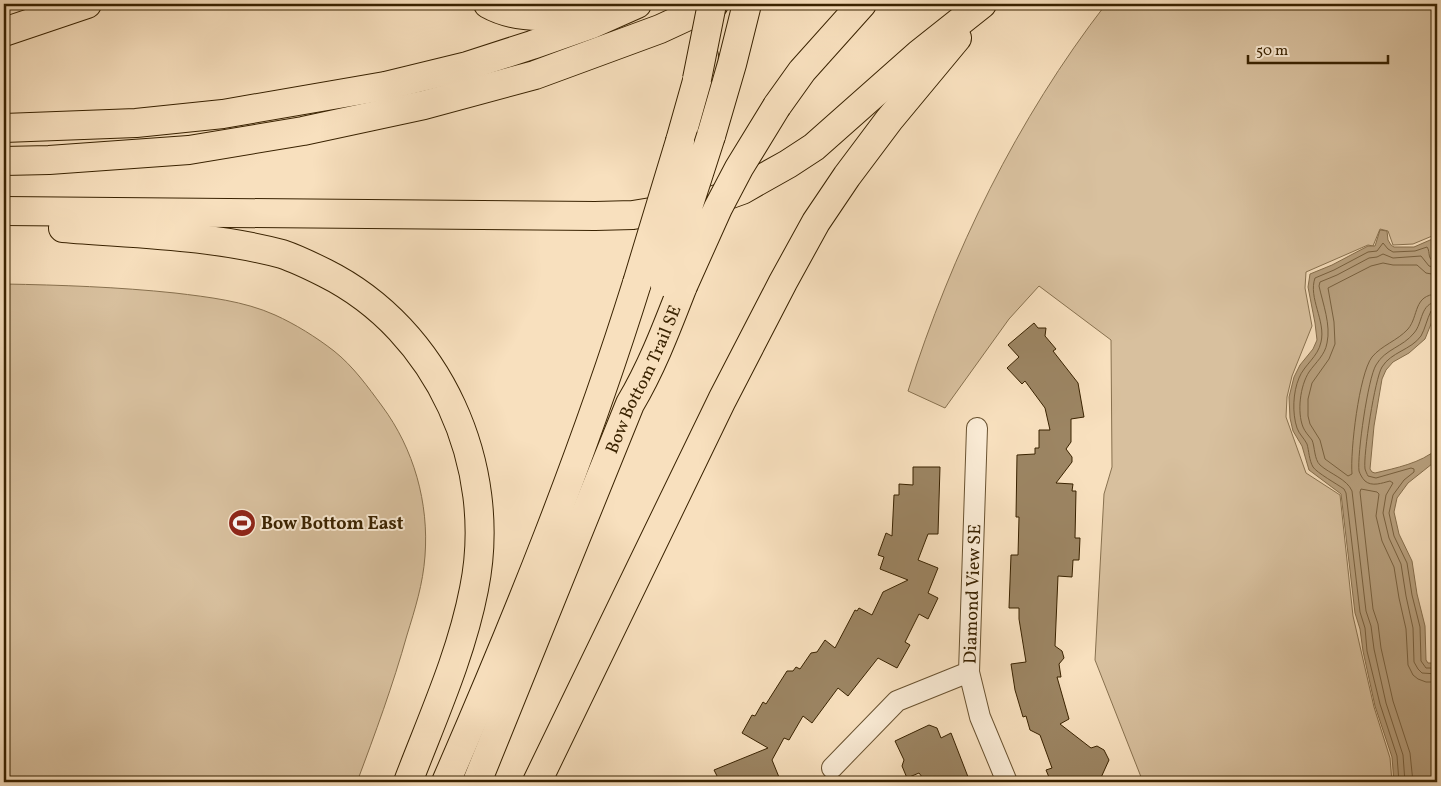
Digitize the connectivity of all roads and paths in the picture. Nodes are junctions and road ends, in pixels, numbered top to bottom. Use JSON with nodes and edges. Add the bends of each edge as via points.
{"nodes":[{"id":1,"x":86,"y":4,"type":"edge"},
{"id":2,"x":488,"y":4,"type":"edge"},
{"id":3,"x":636,"y":4,"type":"edge"},
{"id":4,"x":713,"y":4,"type":"edge"},
{"id":5,"x":720,"y":4,"type":"edge"},
{"id":6,"x":747,"y":4,"type":"edge"},
{"id":7,"x":862,"y":4,"type":"edge"},
{"id":8,"x":983,"y":4,"type":"edge"},
{"id":9,"x":4,"y":32,"type":"edge"},
{"id":10,"x":697,"y":79,"type":"junction"},
{"id":11,"x":4,"y":128,"type":"edge"},
{"id":12,"x":4,"y":161,"type":"edge"},
{"id":13,"x":4,"y":211,"type":"edge"},
{"id":14,"x":4,"y":223,"type":"edge"},
{"id":15,"x":661,"y":284,"type":"junction"},
{"id":16,"x":978,"y":428,"type":"dead end"},
{"id":17,"x":969,"y":672,"type":"junction"},
{"id":18,"x":832,"y":768,"type":"dead end"},
{"id":19,"x":408,"y":782,"type":"edge"},
{"id":20,"x":446,"y":782,"type":"edge"},
{"id":21,"x":477,"y":782,"type":"edge"},
{"id":22,"x":537,"y":782,"type":"edge"},
{"id":23,"x":1008,"y":782,"type":"edge"}],
"edges":[{"from":1,"to":9,"type":"highway"},
{"from":2,"to":3,"type":"highway","via":[[498,10],[551,16]]},
{"from":3,"to":11,"type":"highway","via":[[532,45],[467,66],[385,86],[223,114],[155,121]]},
{"from":4,"to":10,"type":"highway","bridge":true},
{"from":4,"to":12,"type":"highway","via":[[660,30],[535,75],[424,105],[303,131],[188,150]]},
{"from":5,"to":10,"type":"highway","name":"Bow Bottom Trail SE","bridge":true},
{"from":6,"to":15,"type":"highway","bridge":true,"via":[[711,136]]},
{"from":7,"to":15,"type":"highway","name":"Bow Bottom Trail SE","bridge":true,"via":[[802,71],[777,106],[718,208]]},
{"from":8,"to":13,"type":"highway","via":[[919,54],[814,147],[742,190],[706,203],[633,215],[595,216]]},
{"from":8,"to":22,"type":"highway","via":[[889,120],[816,222],[722,400]]},
{"from":10,"to":15,"type":"highway","name":"Bow Bottom Trail SE","bridge":true,"via":[[680,141]]},
{"from":14,"to":19,"type":"highway","via":[[187,238],[284,255],[357,291],[398,325],[419,350],[450,402],[471,458],[477,488],[479,552],[474,589],[455,658]]},
{"from":15,"to":20,"type":"highway","name":"Bow Bottom Trail SE","via":[[614,356],[588,432],[489,684]]},
{"from":15,"to":21,"type":"highway","name":"Bow Bottom Trail SE","via":[[634,377],[630,404]]},
{"from":16,"to":17,"type":"street","name":"Diamond View SE"},
{"from":17,"to":18,"type":"street","via":[[897,701]]},
{"from":17,"to":23,"type":"street","name":"Diamond View SE","via":[[980,718]]}]}
